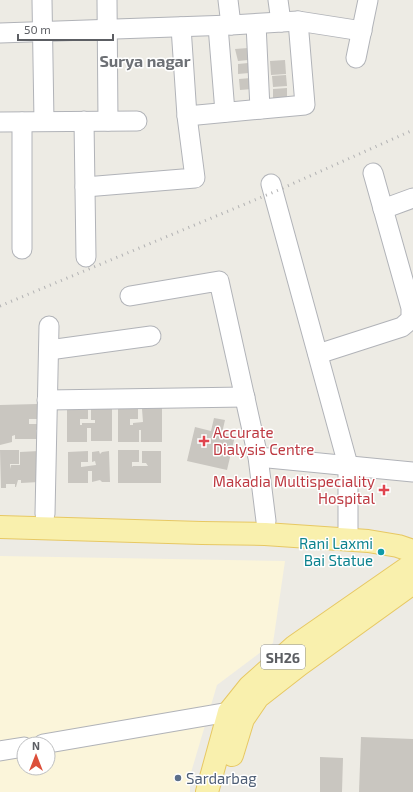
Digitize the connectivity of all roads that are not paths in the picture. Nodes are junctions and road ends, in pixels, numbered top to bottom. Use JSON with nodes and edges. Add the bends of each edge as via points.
{"nodes":[{"id":1,"x":42,"y":0,"type":"edge"},
{"id":2,"x":107,"y":0,"type":"edge"},
{"id":3,"x":228,"y":0,"type":"edge"},
{"id":4,"x":278,"y":0,"type":"edge"},
{"id":5,"x":368,"y":0,"type":"edge"},
{"id":6,"x":290,"y":22,"type":"junction"},
{"id":7,"x":256,"y":24,"type":"junction"},
{"id":8,"x":224,"y":25,"type":"junction"},
{"id":9,"x":181,"y":27,"type":"junction"},
{"id":10,"x":107,"y":29,"type":"junction"},
{"id":11,"x":362,"y":31,"type":"junction"},
{"id":12,"x":42,"y":32,"type":"junction"},
{"id":13,"x":0,"y":33,"type":"edge"},
{"id":14,"x":356,"y":58,"type":"dead end"},
{"id":15,"x":260,"y":109,"type":"junction"},
{"id":16,"x":225,"y":112,"type":"junction"},
{"id":17,"x":187,"y":116,"type":"junction"},
{"id":18,"x":44,"y":121,"type":"junction"},
{"id":19,"x":84,"y":121,"type":"junction"},
{"id":20,"x":108,"y":121,"type":"junction"},
{"id":21,"x":138,"y":121,"type":"dead end"},
{"id":22,"x":0,"y":122,"type":"edge"},
{"id":23,"x":22,"y":122,"type":"junction"},
{"id":24,"x":373,"y":173,"type":"dead end"},
{"id":25,"x":271,"y":184,"type":"dead end"},
{"id":26,"x":85,"y":187,"type":"junction"},
{"id":27,"x":413,"y":198,"type":"edge"},
{"id":28,"x":383,"y":208,"type":"junction"},
{"id":29,"x":22,"y":249,"type":"dead end"},
{"id":30,"x":86,"y":257,"type":"dead end"},
{"id":31,"x":130,"y":296,"type":"dead end"},
{"id":32,"x":49,"y":326,"type":"dead end"},
{"id":33,"x":151,"y":336,"type":"dead end"},
{"id":34,"x":49,"y":350,"type":"junction"},
{"id":35,"x":318,"y":354,"type":"junction"},
{"id":36,"x":245,"y":397,"type":"junction"},
{"id":37,"x":48,"y":400,"type":"junction"},
{"id":38,"x":258,"y":457,"type":"junction"},
{"id":39,"x":348,"y":466,"type":"junction"},
{"id":40,"x":413,"y":472,"type":"edge"},
{"id":41,"x":0,"y":514,"type":"edge"},
{"id":42,"x":46,"y":514,"type":"junction"},
{"id":43,"x":266,"y":521,"type":"junction"},
{"id":44,"x":0,"y":527,"type":"edge"},
{"id":45,"x":348,"y":529,"type":"junction"},
{"id":46,"x":413,"y":539,"type":"edge"},
{"id":47,"x":413,"y":551,"type":"edge"},
{"id":48,"x":413,"y":564,"type":"edge"},
{"id":49,"x":413,"y":583,"type":"edge"},
{"id":50,"x":237,"y":714,"type":"junction"},
{"id":51,"x":56,"y":742,"type":"edge"},
{"id":52,"x":16,"y":748,"type":"edge"},
{"id":53,"x":0,"y":751,"type":"edge"},
{"id":54,"x":207,"y":792,"type":"edge"},
{"id":55,"x":221,"y":792,"type":"edge"}],
"edges":[{"from":1,"to":12,"type":"street"},
{"from":2,"to":10,"type":"street"},
{"from":3,"to":8,"type":"street"},
{"from":4,"to":6,"type":"street"},
{"from":5,"to":11,"type":"street"},
{"from":6,"to":7,"type":"street"},
{"from":6,"to":11,"type":"street"},
{"from":6,"to":15,"type":"street","via":[[305,105]]},
{"from":7,"to":8,"type":"street"},
{"from":7,"to":15,"type":"street"},
{"from":8,"to":9,"type":"street"},
{"from":8,"to":16,"type":"street"},
{"from":9,"to":10,"type":"street"},
{"from":9,"to":17,"type":"street"},
{"from":10,"to":12,"type":"street"},
{"from":10,"to":20,"type":"street"},
{"from":11,"to":14,"type":"street"},
{"from":12,"to":13,"type":"street"},
{"from":12,"to":18,"type":"street"},
{"from":15,"to":16,"type":"street"},
{"from":16,"to":17,"type":"street"},
{"from":17,"to":26,"type":"street","via":[[195,178]]},
{"from":18,"to":19,"type":"street"},
{"from":18,"to":23,"type":"street"},
{"from":19,"to":20,"type":"street"},
{"from":19,"to":26,"type":"street"},
{"from":20,"to":21,"type":"street"},
{"from":22,"to":23,"type":"street"},
{"from":23,"to":29,"type":"street"},
{"from":24,"to":28,"type":"street"},
{"from":25,"to":35,"type":"street"},
{"from":26,"to":30,"type":"street"},
{"from":27,"to":28,"type":"street"},
{"from":28,"to":35,"type":"street","via":[[411,308],[411,319],[402,326]]},
{"from":31,"to":36,"type":"street","via":[[219,282]]},
{"from":32,"to":34,"type":"street"},
{"from":33,"to":34,"type":"street"},
{"from":34,"to":37,"type":"street"},
{"from":35,"to":39,"type":"street"},
{"from":36,"to":37,"type":"street"},
{"from":36,"to":38,"type":"street"},
{"from":37,"to":42,"type":"street"},
{"from":38,"to":39,"type":"street"},
{"from":38,"to":43,"type":"street"},
{"from":39,"to":40,"type":"street"},
{"from":39,"to":45,"type":"street"},
{"from":41,"to":42,"type":"main road"},
{"from":42,"to":43,"type":"main road"},
{"from":43,"to":45,"type":"main road"},
{"from":44,"to":47,"type":"main road","via":[[265,534],[368,541]]},
{"from":45,"to":46,"type":"main road"},
{"from":48,"to":50,"type":"main road","number":"SH26","via":[[295,646],[249,687]]},
{"from":49,"to":50,"type":"main road","number":"SH26","via":[[299,665]]},
{"from":50,"to":51,"type":"street"},
{"from":50,"to":54,"type":"main road","number":"SH26"},
{"from":50,"to":55,"type":"main road","number":"SH26"},
{"from":52,"to":53,"type":"street"}]}
